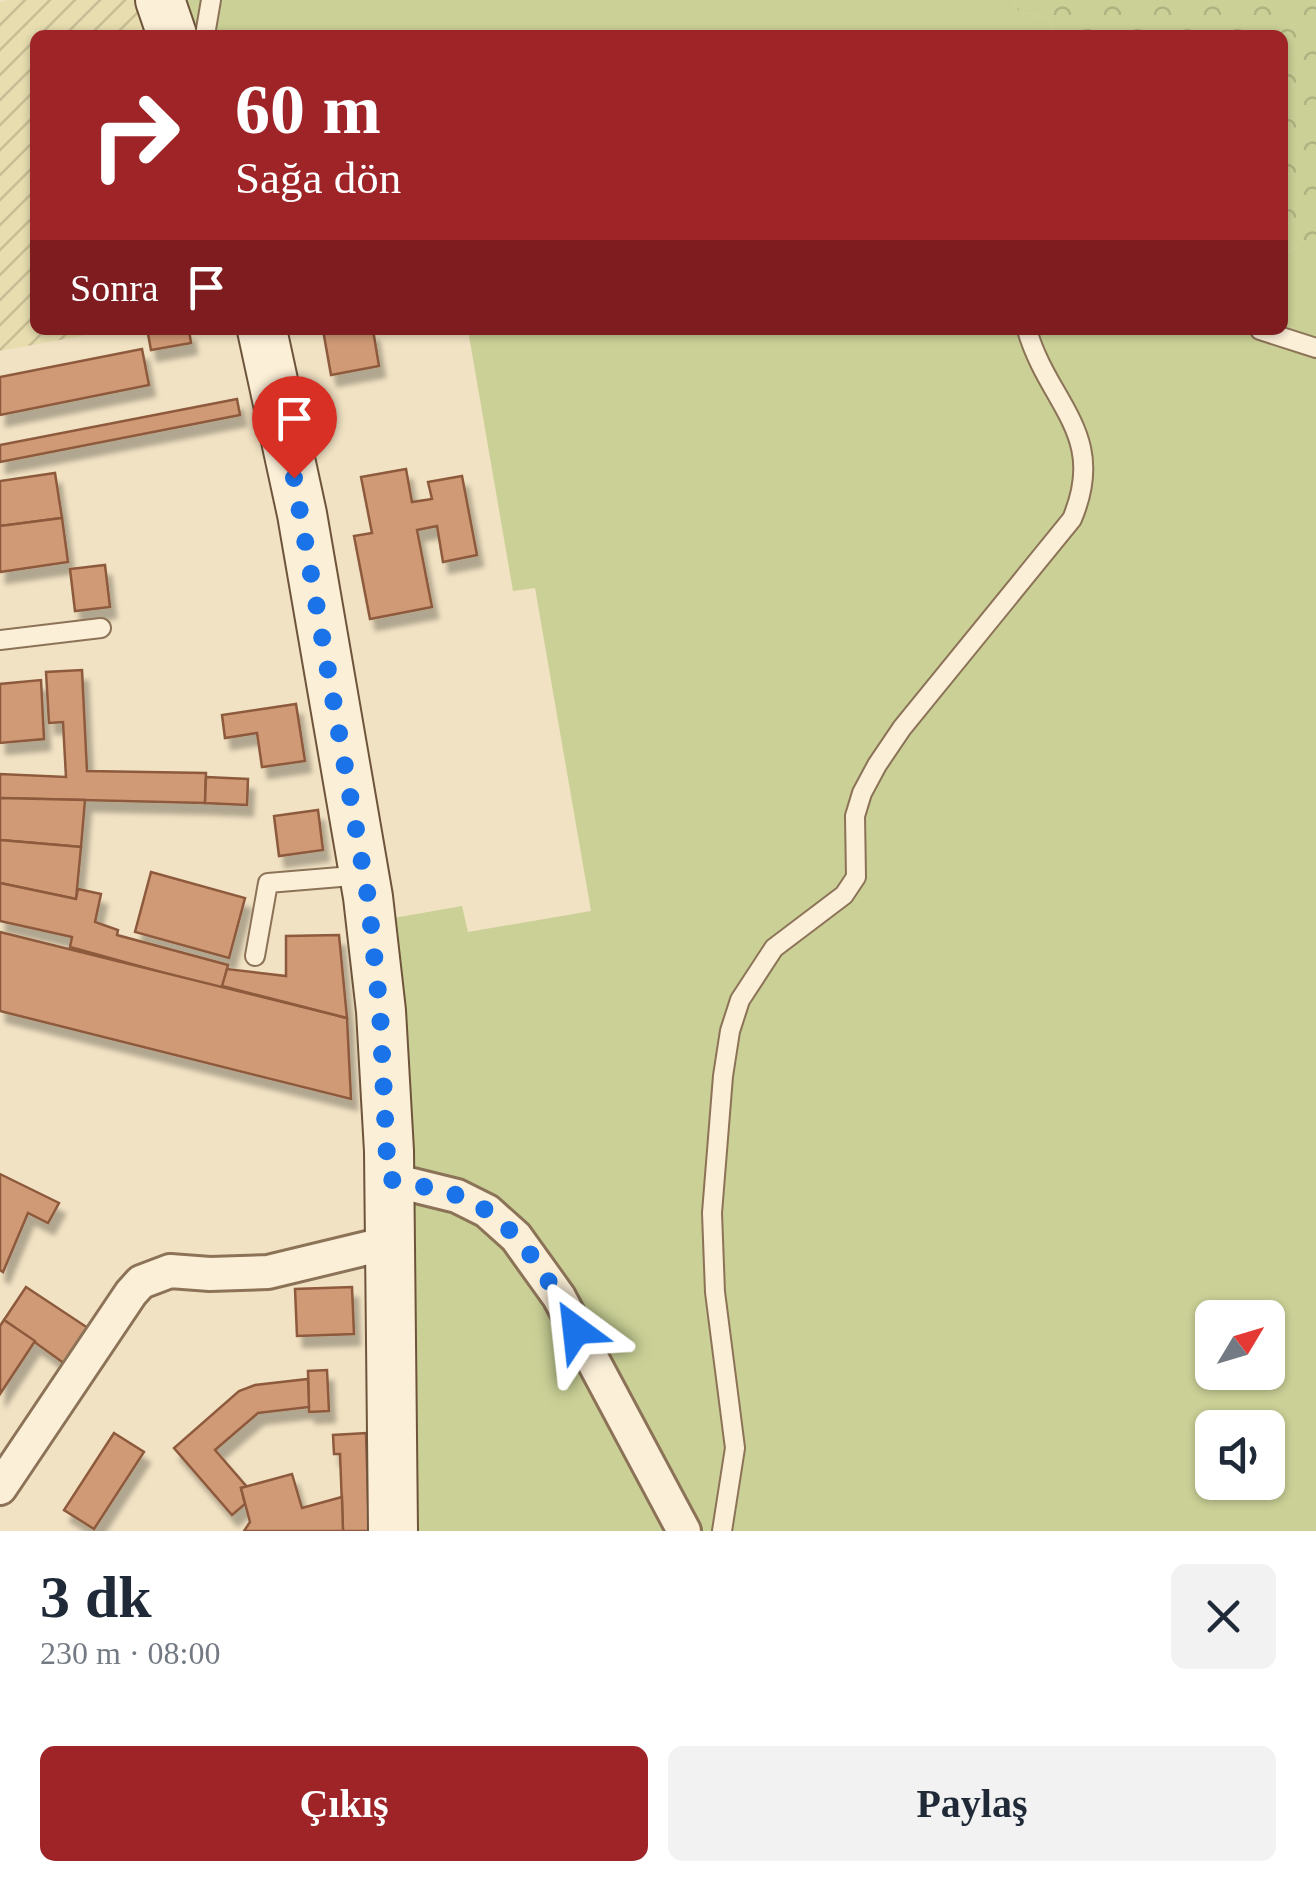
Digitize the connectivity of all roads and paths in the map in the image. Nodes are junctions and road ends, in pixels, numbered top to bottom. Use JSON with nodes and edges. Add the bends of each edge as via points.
{"nodes":[{"id":1,"x":160,"y":0,"type":"edge"},
{"id":2,"x":211,"y":0,"type":"edge"},
{"id":3,"x":170,"y":30,"type":"edge"},
{"id":4,"x":207,"y":30,"type":"edge"},
{"id":5,"x":263,"y":335,"type":"edge"},
{"id":6,"x":1029,"y":335,"type":"edge"},
{"id":7,"x":1276,"y":335,"type":"edge"},
{"id":8,"x":1316,"y":348,"type":"edge"},
{"id":9,"x":100,"y":628,"type":"dead end"},
{"id":10,"x":0,"y":640,"type":"edge"},
{"id":11,"x":364,"y":875,"type":"junction"},
{"id":12,"x":255,"y":956,"type":"dead end"},
{"id":13,"x":388,"y":1179,"type":"junction"},
{"id":14,"x":388,"y":1243,"type":"junction"},
{"id":15,"x":0,"y":1488,"type":"edge"},
{"id":16,"x":393,"y":1531,"type":"edge"},
{"id":17,"x":684,"y":1531,"type":"edge"},
{"id":18,"x":722,"y":1531,"type":"edge"}],
"edges":[{"from":1,"to":3,"type":"street"},
{"from":2,"to":4,"type":"lane"},
{"from":5,"to":11,"type":"street","via":[[302,514]]},
{"from":6,"to":18,"type":"lane","via":[[1084,455],[1072,519],[877,765],[856,816],[856,877],[774,948],[753,975],[730,1031],[712,1213],[735,1448]]},
{"from":7,"to":8,"type":"lane"},
{"from":9,"to":10,"type":"lane"},
{"from":11,"to":12,"type":"lane","via":[[268,883]]},
{"from":11,"to":13,"type":"street","via":[[380,1011]]},
{"from":13,"to":14,"type":"street"},
{"from":13,"to":17,"type":"street","via":[[458,1196],[516,1237],[559,1297]]},
{"from":14,"to":15,"type":"street","via":[[268,1272],[170,1271],[141,1282]]},
{"from":14,"to":16,"type":"street"}]}
